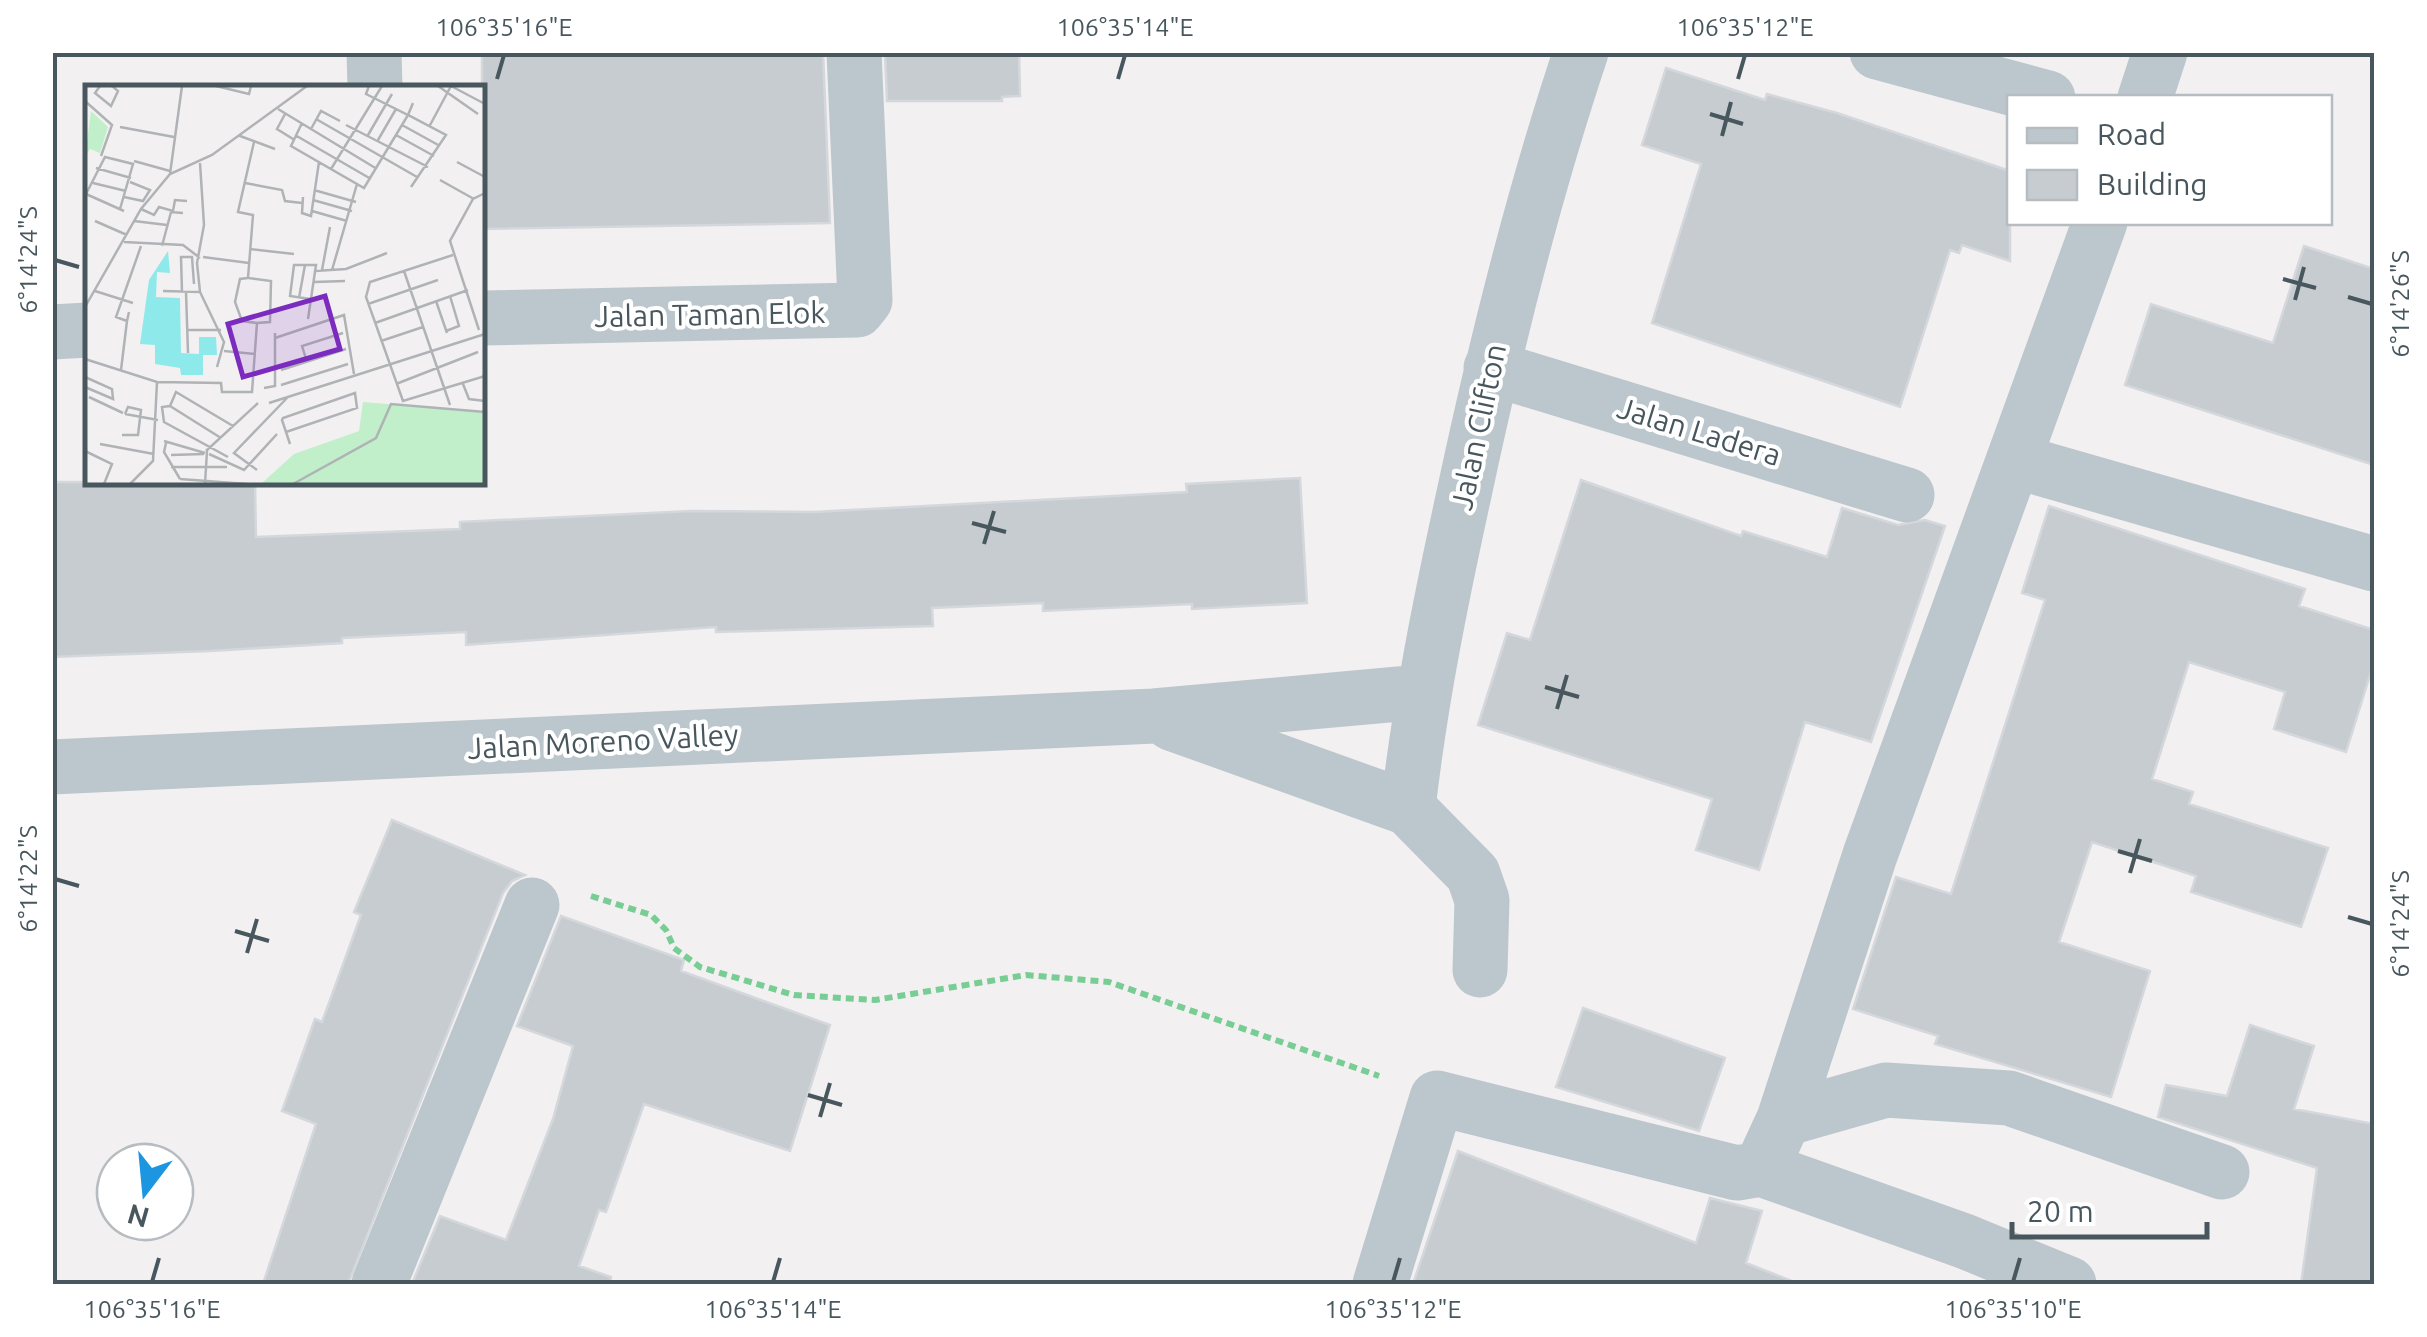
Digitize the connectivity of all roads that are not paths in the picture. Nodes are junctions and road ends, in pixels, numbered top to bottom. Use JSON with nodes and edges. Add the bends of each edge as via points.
{"nodes":[{"id":1,"x":374,"y":52,"type":"edge"},
{"id":2,"x":854,"y":52,"type":"edge"},
{"id":3,"x":1581,"y":52,"type":"edge"},
{"id":4,"x":1877,"y":52,"type":"edge"},
{"id":5,"x":2160,"y":52,"type":"edge"},
{"id":6,"x":375,"y":85,"type":"edge"},
{"id":7,"x":2037,"y":95,"type":"edge"},
{"id":8,"x":2146,"y":95,"type":"edge"},
{"id":9,"x":2099,"y":225,"type":"edge"},
{"id":10,"x":485,"y":318,"type":"edge"},
{"id":11,"x":85,"y":330,"type":"edge"},
{"id":12,"x":52,"y":332,"type":"edge"},
{"id":13,"x":1490,"y":368,"type":"junction"},
{"id":14,"x":2015,"y":462,"type":"junction"},
{"id":15,"x":1907,"y":495,"type":"dead end"},
{"id":16,"x":2374,"y":564,"type":"edge"},
{"id":17,"x":1421,"y":692,"type":"junction"},
{"id":18,"x":1154,"y":716,"type":"junction"},
{"id":19,"x":52,"y":767,"type":"edge"},
{"id":20,"x":1408,"y":808,"type":"junction"},
{"id":21,"x":532,"y":905,"type":"road end"},
{"id":22,"x":1480,"y":970,"type":"dead end"},
{"id":23,"x":1784,"y":1119,"type":"junction"},
{"id":24,"x":1761,"y":1170,"type":"junction"},
{"id":25,"x":2222,"y":1172,"type":"dead end"},
{"id":26,"x":379,"y":1284,"type":"edge"},
{"id":27,"x":1380,"y":1284,"type":"edge"},
{"id":28,"x":2069,"y":1284,"type":"edge"}],
"edges":[{"from":1,"to":6,"type":"street"},
{"from":2,"to":10,"type":"street","name":"Jalan Taman Elok","via":[[865,300],[857,310]]},
{"from":3,"to":13,"type":"street","name":"Jalan Clifton","via":[[1535,189]]},
{"from":4,"to":7,"type":"street"},
{"from":5,"to":8,"type":"street"},
{"from":9,"to":14,"type":"street"},
{"from":11,"to":12,"type":"street"},
{"from":13,"to":15,"type":"street","name":"Jalan Ladera"},
{"from":13,"to":17,"type":"street","name":"Jalan Clifton"},
{"from":14,"to":16,"type":"street"},
{"from":14,"to":23,"type":"street","via":[[1870,855]]},
{"from":17,"to":18,"type":"street","name":"Jalan Moreno Valley"},
{"from":17,"to":20,"type":"street","name":"Jalan Clifton"},
{"from":18,"to":19,"type":"street","name":"Jalan Moreno Valley"},
{"from":18,"to":20,"type":"street","name":"Jalan Moreno Valley"},
{"from":20,"to":22,"type":"street","via":[[1473,874],[1482,900]]},
{"from":21,"to":26,"type":"street"},
{"from":23,"to":24,"type":"street"},
{"from":23,"to":25,"type":"street","via":[[1886,1090],[2009,1098]]},
{"from":24,"to":27,"type":"street","via":[[1736,1172],[1436,1098]]},
{"from":24,"to":28,"type":"street"}]}
